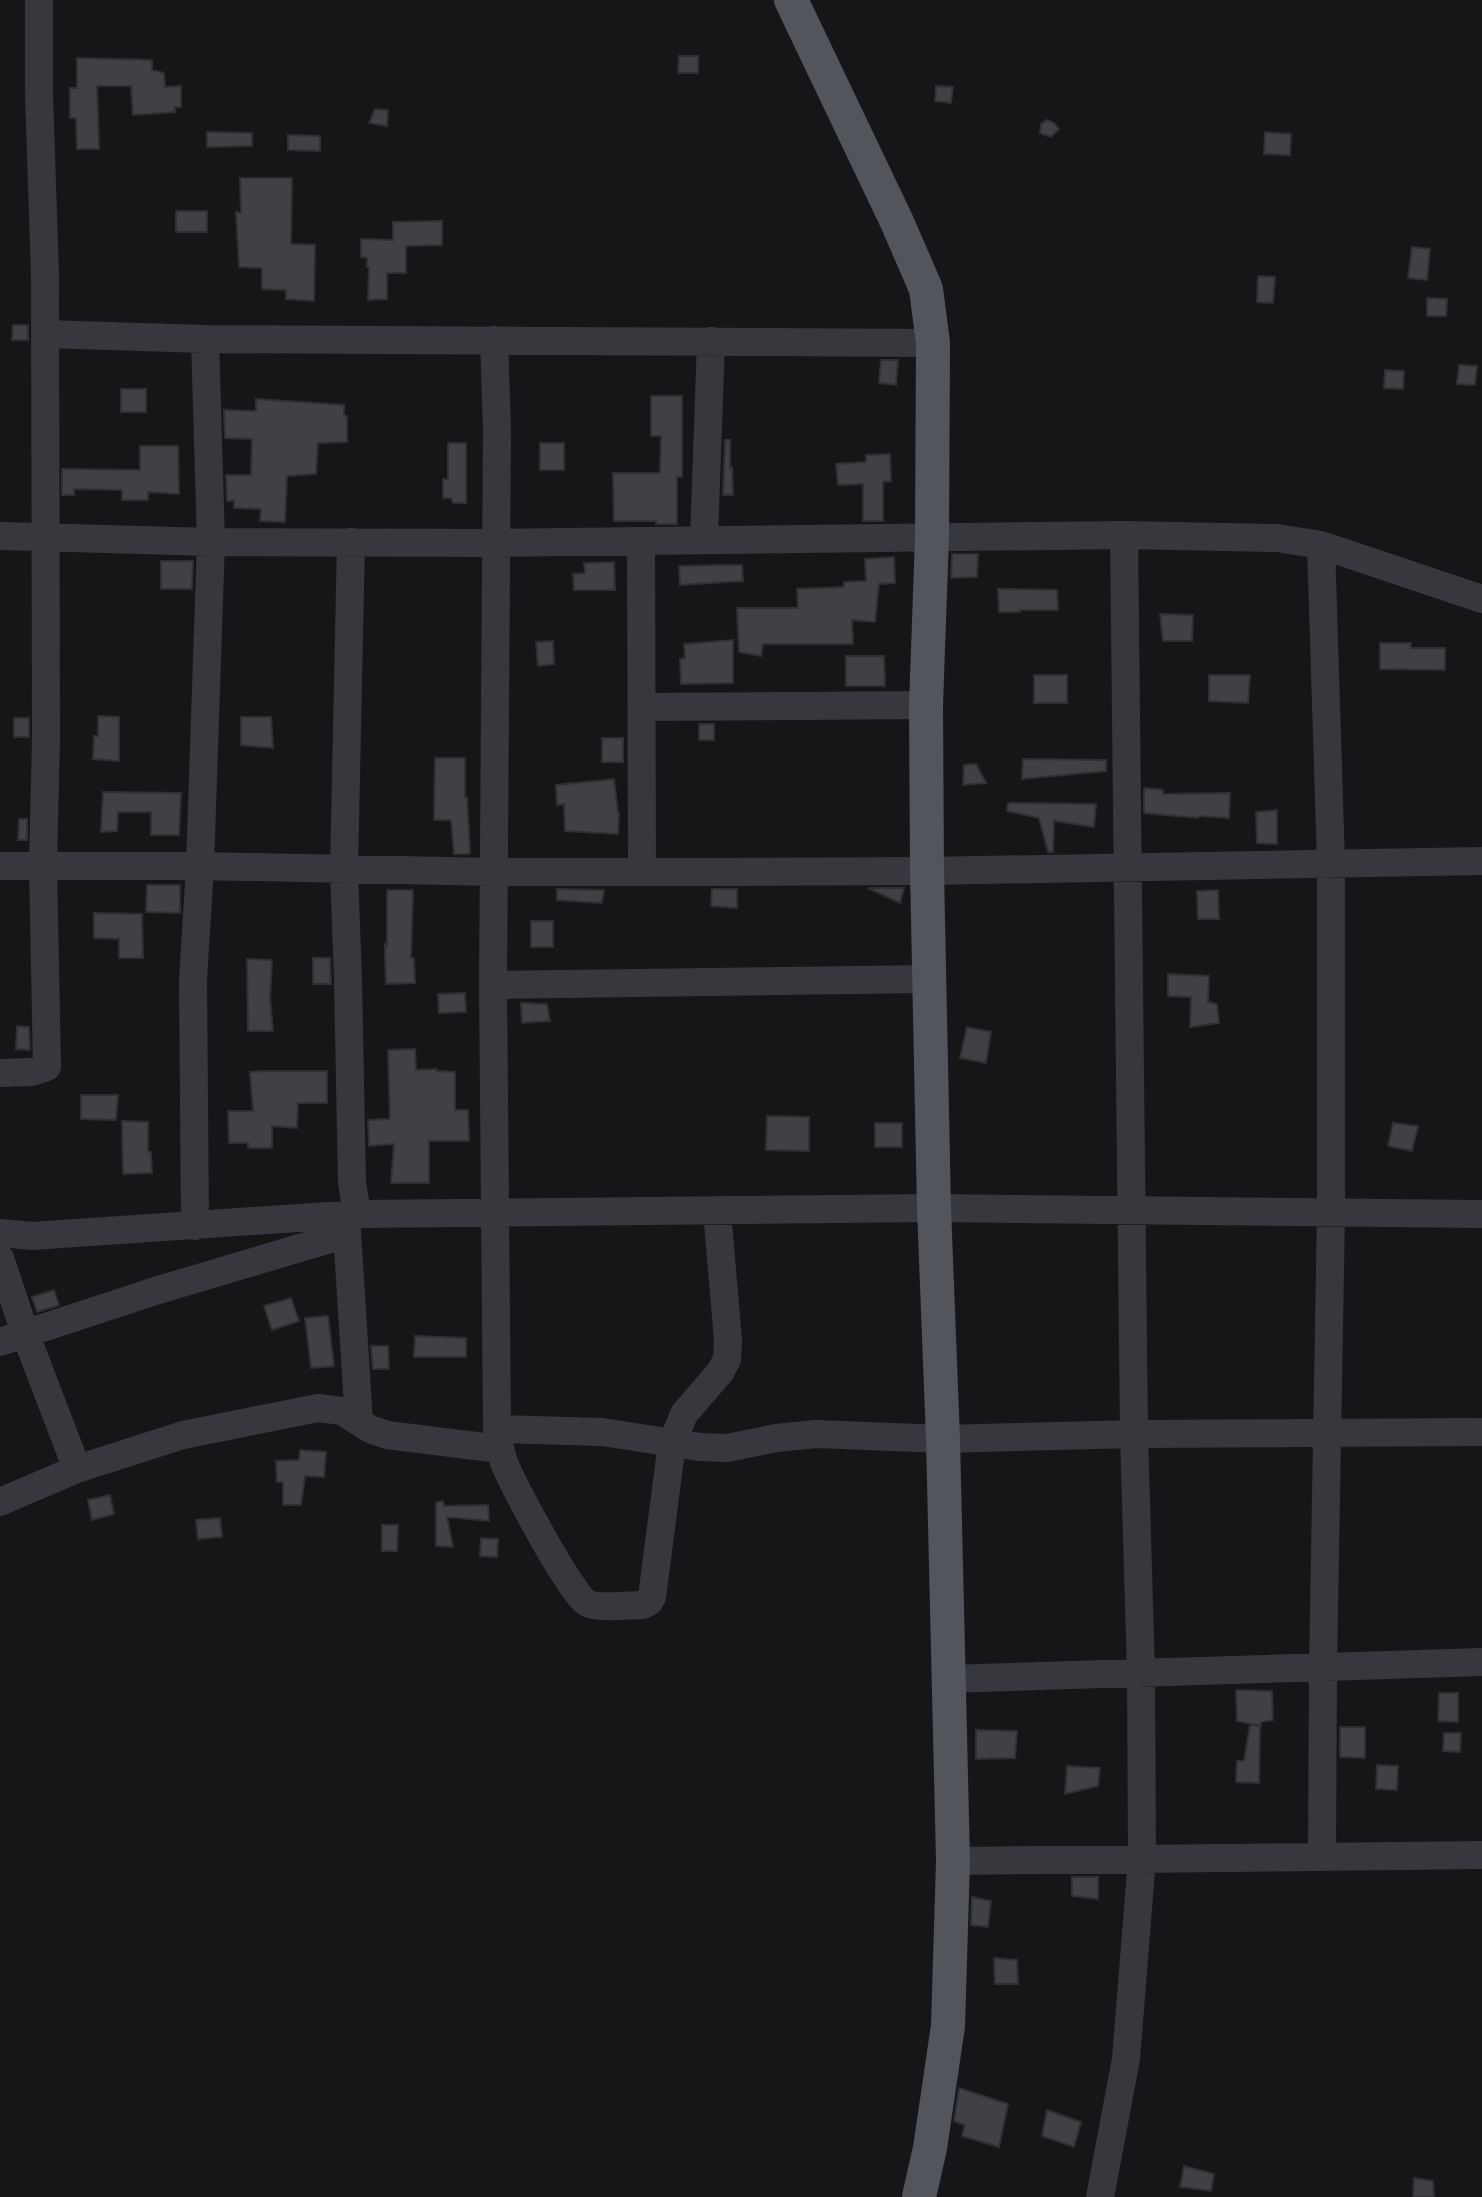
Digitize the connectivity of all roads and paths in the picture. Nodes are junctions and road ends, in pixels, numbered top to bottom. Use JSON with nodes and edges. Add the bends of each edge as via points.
{"nodes":[{"id":1,"x":39,"y":0,"type":"edge"},
{"id":2,"x":791,"y":0,"type":"edge"},
{"id":3,"x":45,"y":334,"type":"junction"},
{"id":4,"x":205,"y":339,"type":"junction"},
{"id":5,"x":494,"y":340,"type":"junction"},
{"id":6,"x":711,"y":341,"type":"junction"},
{"id":7,"x":933,"y":343,"type":"junction"},
{"id":8,"x":1124,"y":535,"type":"junction"},
{"id":9,"x":0,"y":536,"type":"edge"},
{"id":10,"x":45,"y":536,"type":"junction"},
{"id":11,"x":932,"y":537,"type":"junction"},
{"id":12,"x":704,"y":540,"type":"junction"},
{"id":13,"x":641,"y":541,"type":"junction"},
{"id":14,"x":211,"y":542,"type":"junction"},
{"id":15,"x":351,"y":542,"type":"junction"},
{"id":16,"x":496,"y":543,"type":"junction"},
{"id":17,"x":1321,"y":545,"type":"junction"},
{"id":18,"x":1482,"y":599,"type":"edge"},
{"id":19,"x":926,"y":705,"type":"junction"},
{"id":20,"x":642,"y":707,"type":"junction"},
{"id":21,"x":1482,"y":861,"type":"edge"},
{"id":22,"x":1331,"y":863,"type":"junction"},
{"id":23,"x":43,"y":865,"type":"junction"},
{"id":24,"x":0,"y":866,"type":"edge"},
{"id":25,"x":200,"y":866,"type":"junction"},
{"id":26,"x":1127,"y":867,"type":"junction"},
{"id":27,"x":344,"y":870,"type":"junction"},
{"id":28,"x":927,"y":871,"type":"junction"},
{"id":29,"x":494,"y":872,"type":"junction"},
{"id":30,"x":642,"y":872,"type":"junction"},
{"id":31,"x":931,"y":979,"type":"junction"},
{"id":32,"x":493,"y":985,"type":"junction"},
{"id":33,"x":0,"y":1073,"type":"edge"},
{"id":34,"x":934,"y":1208,"type":"junction"},
{"id":35,"x":717,"y":1211,"type":"junction"},
{"id":36,"x":1132,"y":1211,"type":"junction"},
{"id":37,"x":1331,"y":1212,"type":"junction"},
{"id":38,"x":495,"y":1214,"type":"junction"},
{"id":39,"x":1482,"y":1214,"type":"edge"},
{"id":40,"x":350,"y":1221,"type":"junction"},
{"id":41,"x":195,"y":1226,"type":"junction"},
{"id":42,"x":0,"y":1233,"type":"edge"},
{"id":43,"x":0,"y":1258,"type":"edge"},
{"id":44,"x":12,"y":1337,"type":"edge"},
{"id":45,"x":359,"y":1422,"type":"junction"},
{"id":46,"x":1327,"y":1432,"type":"junction"},
{"id":47,"x":1482,"y":1432,"type":"edge"},
{"id":48,"x":1134,"y":1434,"type":"junction"},
{"id":49,"x":499,"y":1439,"type":"junction"},
{"id":50,"x":943,"y":1439,"type":"junction"},
{"id":51,"x":672,"y":1443,"type":"junction"},
{"id":52,"x":77,"y":1469,"type":"junction"},
{"id":53,"x":0,"y":1502,"type":"edge"},
{"id":54,"x":1482,"y":1662,"type":"edge"},
{"id":55,"x":1323,"y":1668,"type":"junction"},
{"id":56,"x":1141,"y":1672,"type":"junction"},
{"id":57,"x":949,"y":1679,"type":"junction"},
{"id":58,"x":1482,"y":1855,"type":"edge"},
{"id":59,"x":1322,"y":1857,"type":"junction"},
{"id":60,"x":1142,"y":1858,"type":"junction"},
{"id":61,"x":953,"y":1861,"type":"junction"},
{"id":62,"x":919,"y":2197,"type":"edge"},
{"id":63,"x":1100,"y":2197,"type":"edge"}],
"edges":[{"from":1,"to":3,"type":"street"},
{"from":2,"to":7,"type":"main road","via":[[926,289]]},
{"from":3,"to":4,"type":"street"},
{"from":3,"to":10,"type":"street"},
{"from":4,"to":5,"type":"street"},
{"from":4,"to":14,"type":"street"},
{"from":5,"to":6,"type":"street"},
{"from":5,"to":16,"type":"street"},
{"from":6,"to":7,"type":"street"},
{"from":6,"to":12,"type":"street"},
{"from":7,"to":11,"type":"main road"},
{"from":8,"to":11,"type":"street"},
{"from":8,"to":17,"type":"street","via":[[1277,538]]},
{"from":8,"to":26,"type":"street"},
{"from":9,"to":10,"type":"street"},
{"from":10,"to":14,"type":"street"},
{"from":10,"to":23,"type":"street"},
{"from":11,"to":12,"type":"street"},
{"from":11,"to":19,"type":"main road"},
{"from":12,"to":13,"type":"street"},
{"from":13,"to":16,"type":"street"},
{"from":13,"to":20,"type":"street"},
{"from":14,"to":15,"type":"street"},
{"from":14,"to":25,"type":"street"},
{"from":15,"to":16,"type":"street"},
{"from":15,"to":27,"type":"street"},
{"from":16,"to":29,"type":"street"},
{"from":17,"to":18,"type":"street"},
{"from":17,"to":22,"type":"street"},
{"from":19,"to":20,"type":"street"},
{"from":19,"to":28,"type":"main road"},
{"from":20,"to":30,"type":"street"},
{"from":21,"to":22,"type":"street"},
{"from":22,"to":26,"type":"street"},
{"from":22,"to":37,"type":"street"},
{"from":23,"to":24,"type":"street"},
{"from":23,"to":25,"type":"street"},
{"from":23,"to":33,"type":"street","via":[[47,1067]]},
{"from":25,"to":27,"type":"street"},
{"from":25,"to":41,"type":"street","via":[[193,980]]},
{"from":26,"to":28,"type":"street"},
{"from":26,"to":36,"type":"street"},
{"from":27,"to":29,"type":"street"},
{"from":27,"to":40,"type":"street"},
{"from":28,"to":30,"type":"street"},
{"from":28,"to":31,"type":"main road"},
{"from":29,"to":30,"type":"street"},
{"from":29,"to":32,"type":"street"},
{"from":31,"to":32,"type":"street"},
{"from":31,"to":34,"type":"main road"},
{"from":32,"to":38,"type":"street"},
{"from":34,"to":35,"type":"street"},
{"from":34,"to":36,"type":"street"},
{"from":34,"to":50,"type":"main road"},
{"from":35,"to":38,"type":"street"},
{"from":35,"to":51,"type":"street","via":[[727,1359],[684,1414]]},
{"from":36,"to":37,"type":"street"},
{"from":36,"to":48,"type":"street"},
{"from":37,"to":39,"type":"street"},
{"from":37,"to":46,"type":"street"},
{"from":38,"to":40,"type":"street"},
{"from":38,"to":49,"type":"street"},
{"from":40,"to":41,"type":"street"},
{"from":40,"to":44,"type":"street"},
{"from":40,"to":45,"type":"street"},
{"from":41,"to":42,"type":"street","via":[[32,1236]]},
{"from":43,"to":44,"type":"street"},
{"from":44,"to":52,"type":"street"},
{"from":45,"to":49,"type":"street","via":[[387,1435]]},
{"from":45,"to":52,"type":"street","via":[[342,1411],[318,1408],[183,1435]]},
{"from":46,"to":47,"type":"street"},
{"from":46,"to":48,"type":"street"},
{"from":46,"to":55,"type":"street"},
{"from":48,"to":50,"type":"street"},
{"from":48,"to":56,"type":"street"},
{"from":49,"to":51,"type":"street","via":[[602,1432]]},
{"from":49,"to":51,"type":"street","via":[[504,1463],[558,1563],[591,1605],[643,1605],[652,1597]]},
{"from":50,"to":51,"type":"street","via":[[816,1434],[727,1448]]},
{"from":50,"to":57,"type":"main road"},
{"from":52,"to":53,"type":"street"},
{"from":54,"to":55,"type":"street"},
{"from":55,"to":56,"type":"street"},
{"from":55,"to":59,"type":"street"},
{"from":56,"to":57,"type":"street"},
{"from":56,"to":60,"type":"street"},
{"from":57,"to":61,"type":"main road"},
{"from":58,"to":59,"type":"street"},
{"from":59,"to":60,"type":"street"},
{"from":60,"to":61,"type":"street"},
{"from":60,"to":63,"type":"street","via":[[1126,2059]]},
{"from":61,"to":62,"type":"main road","via":[[948,2026]]}]}
